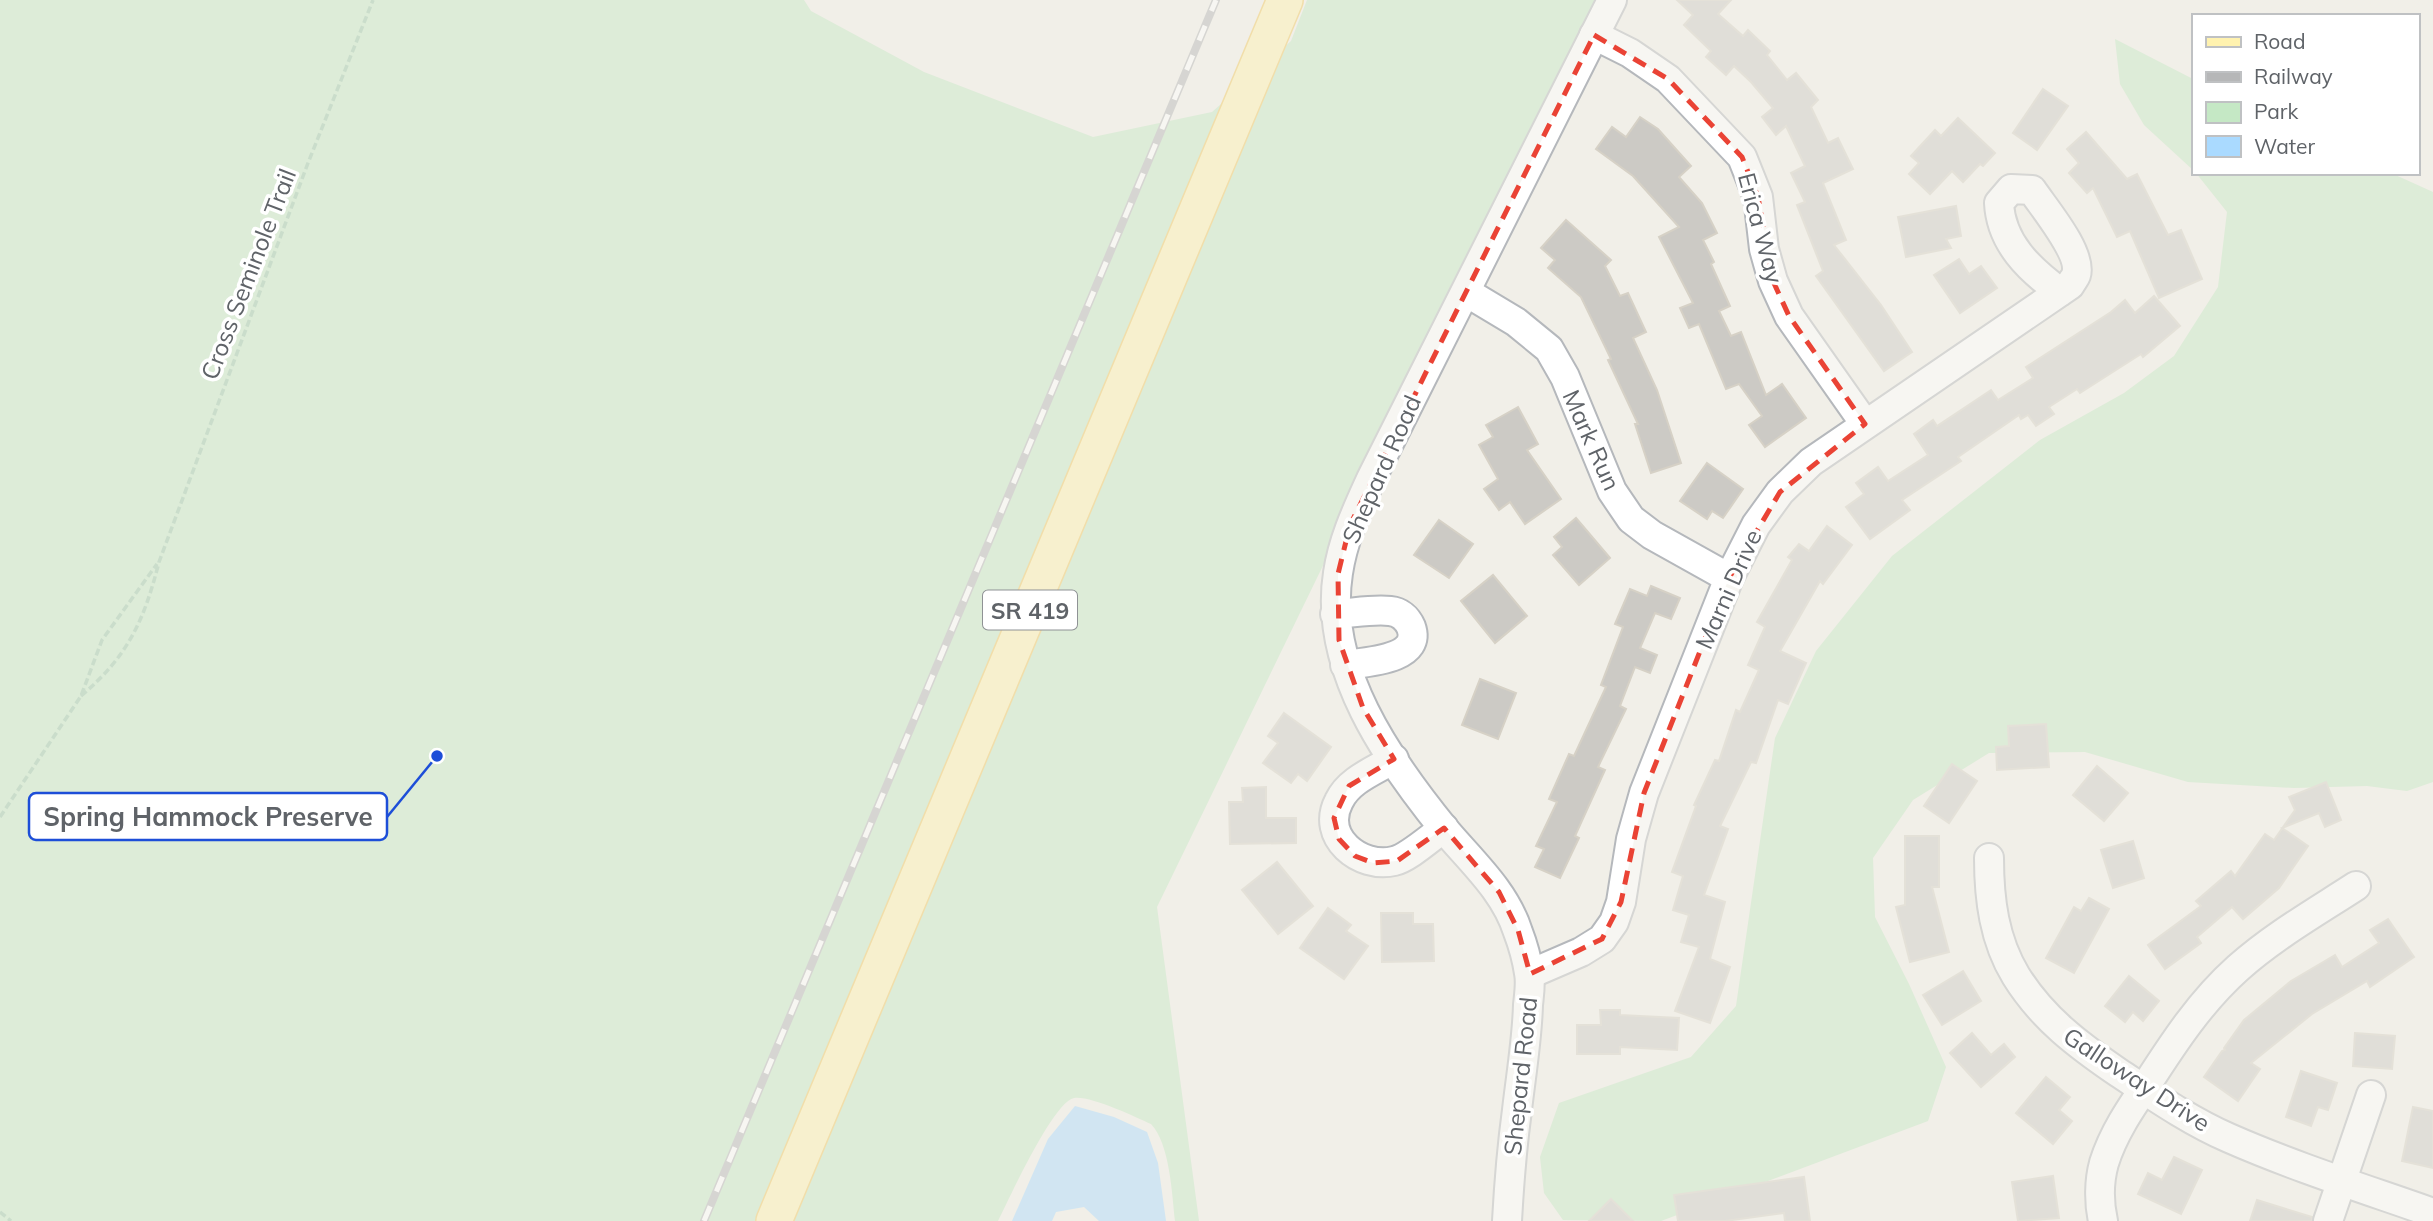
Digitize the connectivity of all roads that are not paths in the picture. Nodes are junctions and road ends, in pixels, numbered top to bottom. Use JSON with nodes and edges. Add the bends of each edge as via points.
{"nodes":[{"id":1,"x":1285,"y":0,"type":"edge"},
{"id":2,"x":1612,"y":0,"type":"edge"},
{"id":3,"x":1594,"y":35,"type":"junction"},
{"id":4,"x":1466,"y":292,"type":"junction"},
{"id":5,"x":2060,"y":292,"type":"dead end"},
{"id":6,"x":1865,"y":424,"type":"junction"},
{"id":7,"x":1729,"y":578,"type":"junction"},
{"id":8,"x":1335,"y":614,"type":"junction"},
{"id":9,"x":1345,"y":665,"type":"junction"},
{"id":10,"x":1394,"y":759,"type":"junction"},
{"id":11,"x":1444,"y":828,"type":"junction"},
{"id":12,"x":1989,"y":858,"type":"dead end"},
{"id":13,"x":2356,"y":886,"type":"dead end"},
{"id":14,"x":1530,"y":974,"type":"junction"},
{"id":15,"x":2144,"y":1089,"type":"junction"},
{"id":16,"x":2371,"y":1095,"type":"dead end"},
{"id":17,"x":2342,"y":1182,"type":"junction"},
{"id":18,"x":2433,"y":1213,"type":"edge"},
{"id":19,"x":774,"y":1221,"type":"edge"},
{"id":20,"x":1507,"y":1221,"type":"edge"},
{"id":21,"x":2103,"y":1221,"type":"edge"},
{"id":22,"x":2328,"y":1221,"type":"edge"}],
"edges":[{"from":1,"to":19,"type":"main road","number":"SR 419"},
{"from":2,"to":3,"type":"street","name":"Shepard Road"},
{"from":3,"to":4,"type":"street","name":"Shepard Road"},
{"from":3,"to":6,"type":"street","name":"Erica Way","via":[[1668,79],[1742,157],[1758,197],[1773,281],[1789,316]]},
{"from":4,"to":7,"type":"street","name":"Mark Run","via":[[1517,322],[1549,349],[1612,491],[1631,519]]},
{"from":4,"to":8,"type":"street","name":"Shepard Road","via":[[1350,525],[1338,573]]},
{"from":5,"to":6,"type":"street","name":"Marni Drive"},
{"from":6,"to":7,"type":"street","name":"Marni Drive","via":[[1811,462],[1780,492],[1756,525]]},
{"from":7,"to":14,"type":"street","name":"Marni Drive","via":[[1644,793],[1614,922],[1602,939],[1581,952]]},
{"from":8,"to":9,"type":"street","name":"Shepard Road"},
{"from":8,"to":9,"type":"street","via":[[1390,611],[1401,614],[1413,633],[1404,651],[1394,657]]},
{"from":9,"to":10,"type":"street","name":"Shepard Road","via":[[1363,708]]},
{"from":10,"to":11,"type":"street","name":"Shepard Road"},
{"from":10,"to":11,"type":"street","via":[[1343,794],[1334,818],[1339,839],[1355,856],[1374,863],[1397,861]]},
{"from":11,"to":14,"type":"street","name":"Shepard Road","via":[[1499,892],[1518,930]]},
{"from":12,"to":15,"type":"street","name":"Galloway Drive","via":[[1996,932],[2014,974],[2039,1010],[2074,1042]]},
{"from":13,"to":15,"type":"street","via":[[2279,935],[2239,967],[2205,1000]]},
{"from":14,"to":20,"type":"street","name":"Shepard Road"},
{"from":15,"to":17,"type":"street","name":"Galloway Drive","via":[[2228,1137]]},
{"from":15,"to":21,"type":"street","via":[[2114,1136],[2103,1166],[2099,1203]]},
{"from":16,"to":17,"type":"street"},
{"from":17,"to":18,"type":"street","name":"Galloway Drive"},
{"from":17,"to":22,"type":"street"}]}
